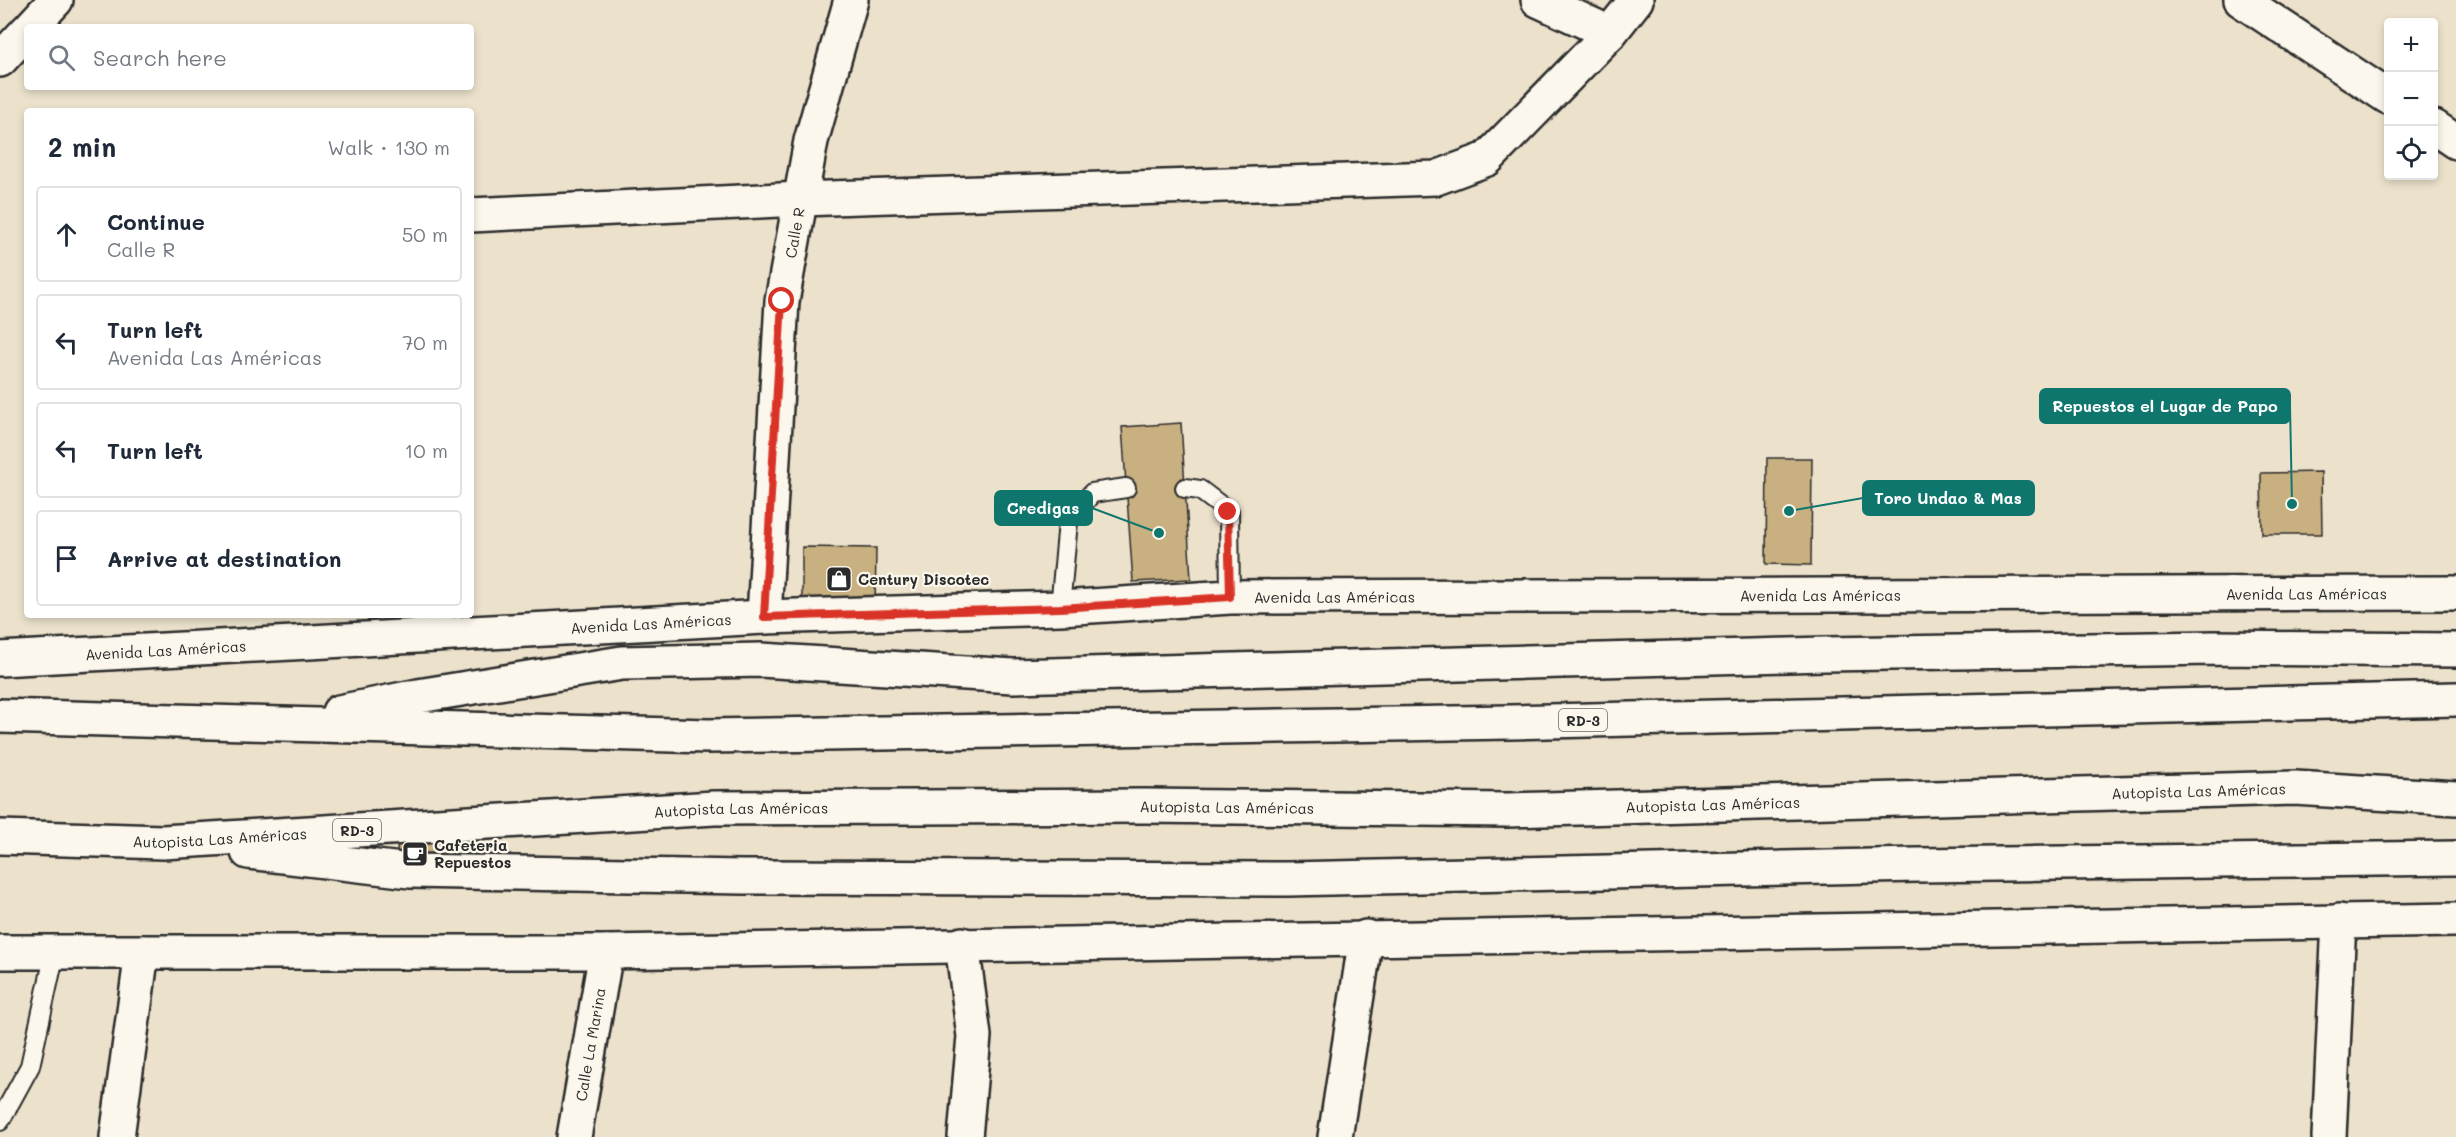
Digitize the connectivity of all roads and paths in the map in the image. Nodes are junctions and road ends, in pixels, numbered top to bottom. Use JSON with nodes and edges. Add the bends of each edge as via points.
{"nodes":[{"id":1,"x":56,"y":0,"type":"edge"},
{"id":2,"x":851,"y":0,"type":"edge"},
{"id":3,"x":1539,"y":0,"type":"edge"},
{"id":4,"x":1636,"y":0,"type":"edge"},
{"id":5,"x":2241,"y":0,"type":"edge"},
{"id":6,"x":34,"y":24,"type":"edge"},
{"id":7,"x":1610,"y":33,"type":"junction"},
{"id":8,"x":24,"y":34,"type":"edge"},
{"id":9,"x":0,"y":60,"type":"edge"},
{"id":10,"x":2384,"y":94,"type":"edge"},
{"id":11,"x":2438,"y":130,"type":"edge"},
{"id":12,"x":2456,"y":142,"type":"edge"},
{"id":13,"x":800,"y":199,"type":"junction"},
{"id":14,"x":474,"y":215,"type":"edge"},
{"id":15,"x":1126,"y":488,"type":"dead end"},
{"id":16,"x":1185,"y":488,"type":"dead end"},
{"id":17,"x":2456,"y":593,"type":"edge"},
{"id":18,"x":1230,"y":597,"type":"junction"},
{"id":19,"x":1060,"y":608,"type":"junction"},
{"id":20,"x":764,"y":617,"type":"junction"},
{"id":21,"x":2456,"y":650,"type":"edge"},
{"id":22,"x":0,"y":659,"type":"edge"},
{"id":23,"x":2456,"y":699,"type":"edge"},
{"id":24,"x":0,"y":716,"type":"edge"},
{"id":25,"x":284,"y":723,"type":"junction"},
{"id":26,"x":2456,"y":798,"type":"edge"},
{"id":27,"x":0,"y":837,"type":"edge"},
{"id":28,"x":163,"y":842,"type":"junction"},
{"id":29,"x":2456,"y":858,"type":"edge"},
{"id":30,"x":2456,"y":920,"type":"edge"},
{"id":31,"x":2339,"y":921,"type":"junction"},
{"id":32,"x":1366,"y":937,"type":"junction"},
{"id":33,"x":962,"y":944,"type":"junction"},
{"id":34,"x":0,"y":952,"type":"edge"},
{"id":35,"x":55,"y":952,"type":"junction"},
{"id":36,"x":142,"y":952,"type":"junction"},
{"id":37,"x":606,"y":952,"type":"junction"},
{"id":38,"x":0,"y":1121,"type":"edge"},
{"id":39,"x":117,"y":1137,"type":"edge"},
{"id":40,"x":574,"y":1137,"type":"edge"},
{"id":41,"x":965,"y":1137,"type":"edge"},
{"id":42,"x":1335,"y":1137,"type":"edge"},
{"id":43,"x":2329,"y":1137,"type":"edge"}],
"edges":[{"from":1,"to":6,"type":"main road"},
{"from":2,"to":13,"type":"main road","name":"Calle R","via":[[811,141]]},
{"from":3,"to":7,"type":"main road"},
{"from":4,"to":7,"type":"main road"},
{"from":5,"to":10,"type":"main road"},
{"from":7,"to":13,"type":"main road","via":[[1487,159],[1436,178]]},
{"from":8,"to":9,"type":"main road"},
{"from":11,"to":12,"type":"main road"},
{"from":13,"to":14,"type":"main road"},
{"from":13,"to":20,"type":"main road","name":"Calle R","via":[[782,301]]},
{"from":15,"to":19,"type":"lane","via":[[1092,493],[1068,522]]},
{"from":16,"to":18,"type":"lane","via":[[1200,490],[1228,512]]},
{"from":17,"to":18,"type":"main road","name":"Avenida Las Américas"},
{"from":18,"to":19,"type":"main road","name":"Avenida Las Américas"},
{"from":19,"to":20,"type":"main road","name":"Avenida Las Américas"},
{"from":20,"to":22,"type":"main road","name":"Avenida Las Américas"},
{"from":21,"to":25,"type":"main road","via":[[2214,648],[1824,654],[1013,676],[761,660],[622,663],[418,696]]},
{"from":23,"to":25,"type":"main road","number":"RD-3","via":[[710,736]]},
{"from":24,"to":25,"type":"main road","number":"RD-3"},
{"from":26,"to":28,"type":"main road","name":"Autopista Las Américas","number":"RD-3","via":[[2295,788],[1507,810],[1144,806],[714,808]]},
{"from":27,"to":28,"type":"main road","name":"Autopista Las Américas","number":"RD-3"},
{"from":28,"to":29,"type":"main road","via":[[410,871],[743,877],[1288,879]]},
{"from":30,"to":31,"type":"main road"},
{"from":31,"to":32,"type":"main road"},
{"from":31,"to":43,"type":"main road"},
{"from":32,"to":33,"type":"main road"},
{"from":32,"to":42,"type":"main road"},
{"from":33,"to":37,"type":"main road"},
{"from":33,"to":41,"type":"main road","via":[[974,1036]]},
{"from":34,"to":35,"type":"main road"},
{"from":35,"to":36,"type":"main road"},
{"from":35,"to":38,"type":"lane","via":[[30,1066]]},
{"from":36,"to":37,"type":"main road"},
{"from":36,"to":39,"type":"main road"},
{"from":37,"to":40,"type":"main road","name":"Calle La Marina"}]}
